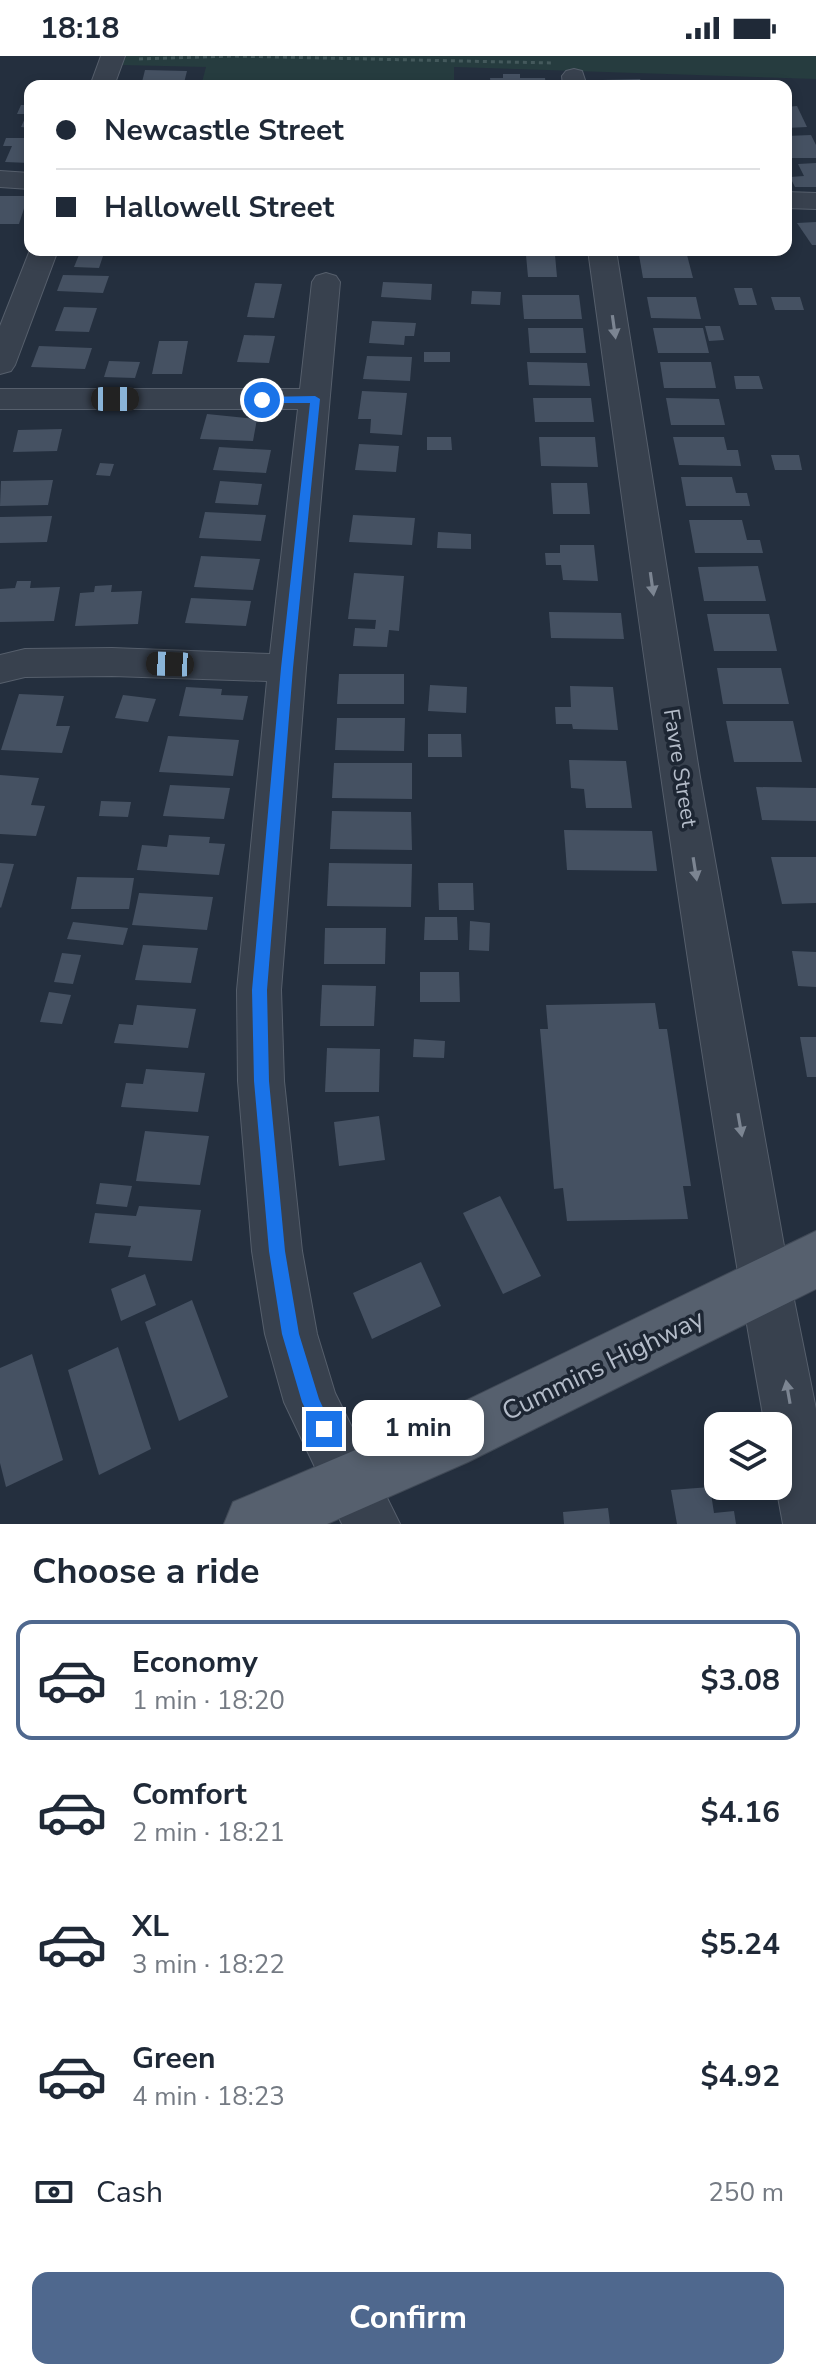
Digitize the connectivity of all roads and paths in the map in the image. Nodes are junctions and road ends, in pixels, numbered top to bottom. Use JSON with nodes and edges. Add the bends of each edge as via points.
{"nodes":[{"id":1,"x":228,"y":56,"type":"edge"},
{"id":2,"x":120,"y":58,"type":"edge"},
{"id":3,"x":570,"y":75,"type":"edge"},
{"id":4,"x":106,"y":80,"type":"edge"},
{"id":5,"x":0,"y":179,"type":"edge"},
{"id":6,"x":24,"y":181,"type":"edge"},
{"id":7,"x":792,"y":200,"type":"edge"},
{"id":8,"x":816,"y":201,"type":"edge"},
{"id":9,"x":42,"y":256,"type":"edge"},
{"id":10,"x":603,"y":256,"type":"edge"},
{"id":11,"x":326,"y":282,"type":"dead end"},
{"id":12,"x":0,"y":365,"type":"edge"},
{"id":13,"x":0,"y":399,"type":"edge"},
{"id":14,"x":315,"y":399,"type":"junction"},
{"id":15,"x":287,"y":668,"type":"junction"},
{"id":16,"x":0,"y":669,"type":"edge"},
{"id":17,"x":816,"y":1259,"type":"edge"},
{"id":18,"x":765,"y":1285,"type":"junction"},
{"id":19,"x":362,"y":1504,"type":"edge"},
{"id":20,"x":255,"y":1524,"type":"edge"},
{"id":21,"x":811,"y":1524,"type":"edge"}],
"edges":[{"from":1,"to":2,"type":"path"},
{"from":1,"to":3,"type":"path"},
{"from":2,"to":4,"type":"street"},
{"from":5,"to":6,"type":"street"},
{"from":7,"to":8,"type":"street"},
{"from":9,"to":12,"type":"street"},
{"from":10,"to":18,"type":"street","name":"Favre Street","one_way":true,"via":[[680,777]]},
{"from":11,"to":14,"type":"street"},
{"from":13,"to":14,"type":"street"},
{"from":14,"to":15,"type":"street"},
{"from":15,"to":16,"type":"street","via":[[83,662]]},
{"from":15,"to":19,"type":"street","via":[[259,990],[261,1081],[277,1251],[291,1334],[311,1402]]},
{"from":17,"to":18,"type":"main road","name":"Cummins Highway"},
{"from":18,"to":19,"type":"main road","name":"Cummins Highway","via":[[538,1398]]},
{"from":21,"to":18,"type":"street","name":"Favre Street","one_way":true},
{"from":19,"to":20,"type":"main road","name":"Cummins Highway"}]}
